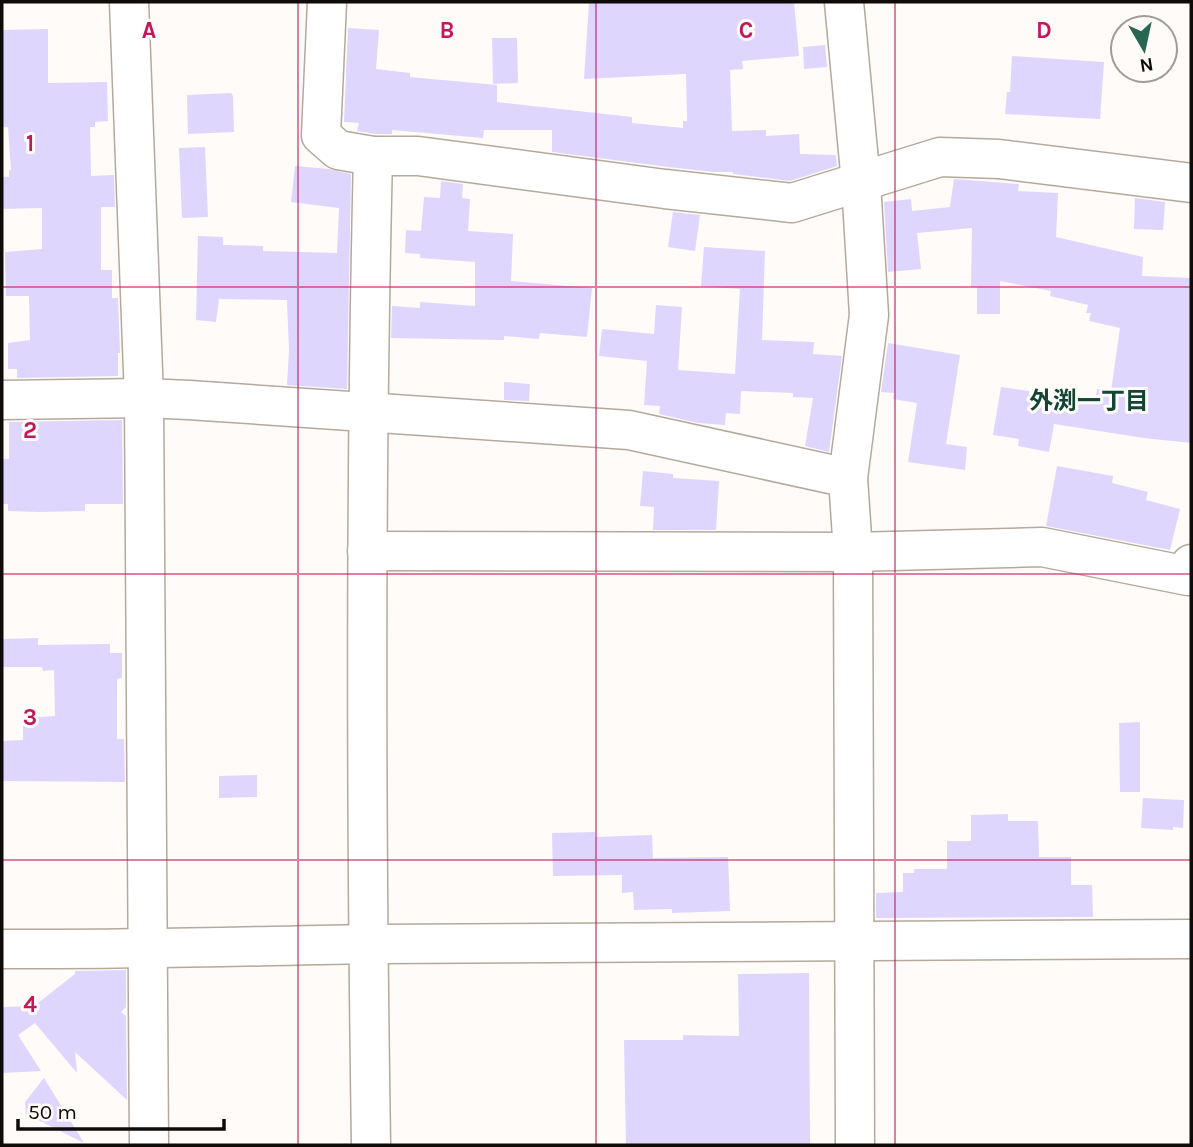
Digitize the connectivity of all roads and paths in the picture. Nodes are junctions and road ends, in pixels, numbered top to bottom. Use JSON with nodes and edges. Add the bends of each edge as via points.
{"nodes":[{"id":1,"x":129,"y":2,"type":"edge"},
{"id":2,"x":327,"y":2,"type":"edge"},
{"id":3,"x":844,"y":2,"type":"edge"},
{"id":4,"x":373,"y":156,"type":"junction"},
{"id":5,"x":861,"y":183,"type":"junction"},
{"id":6,"x":1191,"y":183,"type":"edge"},
{"id":7,"x":145,"y":398,"type":"junction"},
{"id":8,"x":2,"y":400,"type":"edge"},
{"id":9,"x":366,"y":411,"type":"junction"},
{"id":10,"x":848,"y":478,"type":"junction"},
{"id":11,"x":367,"y":551,"type":"junction"},
{"id":12,"x":853,"y":552,"type":"junction"},
{"id":13,"x":1191,"y":564,"type":"edge"},
{"id":14,"x":853,"y":939,"type":"junction"},
{"id":15,"x":1191,"y":939,"type":"edge"},
{"id":16,"x":368,"y":944,"type":"junction"},
{"id":17,"x":2,"y":949,"type":"edge"},
{"id":18,"x":147,"y":950,"type":"junction"},
{"id":19,"x":149,"y":1145,"type":"edge"},
{"id":20,"x":371,"y":1145,"type":"edge"},
{"id":21,"x":855,"y":1145,"type":"edge"}],
"edges":[{"from":1,"to":7,"type":"street"},
{"from":2,"to":4,"type":"street","via":[[321,135],[338,150]]},
{"from":3,"to":5,"type":"street"},
{"from":4,"to":5,"type":"street","via":[[418,156],[792,203]]},
{"from":4,"to":9,"type":"street"},
{"from":5,"to":6,"type":"street","via":[[940,157],[999,159]]},
{"from":5,"to":10,"type":"street","via":[[869,315]]},
{"from":7,"to":8,"type":"street"},
{"from":7,"to":9,"type":"street"},
{"from":7,"to":18,"type":"street"},
{"from":9,"to":10,"type":"street","via":[[629,430]]},
{"from":9,"to":11,"type":"street"},
{"from":10,"to":12,"type":"street"},
{"from":11,"to":12,"type":"street"},
{"from":11,"to":16,"type":"street"},
{"from":12,"to":13,"type":"street","via":[[1042,547],[1188,576]]},
{"from":12,"to":14,"type":"street"},
{"from":14,"to":15,"type":"street"},
{"from":14,"to":16,"type":"street"},
{"from":14,"to":21,"type":"street"},
{"from":16,"to":18,"type":"street"},
{"from":16,"to":20,"type":"street"},
{"from":17,"to":18,"type":"street"},
{"from":18,"to":19,"type":"street"}]}
